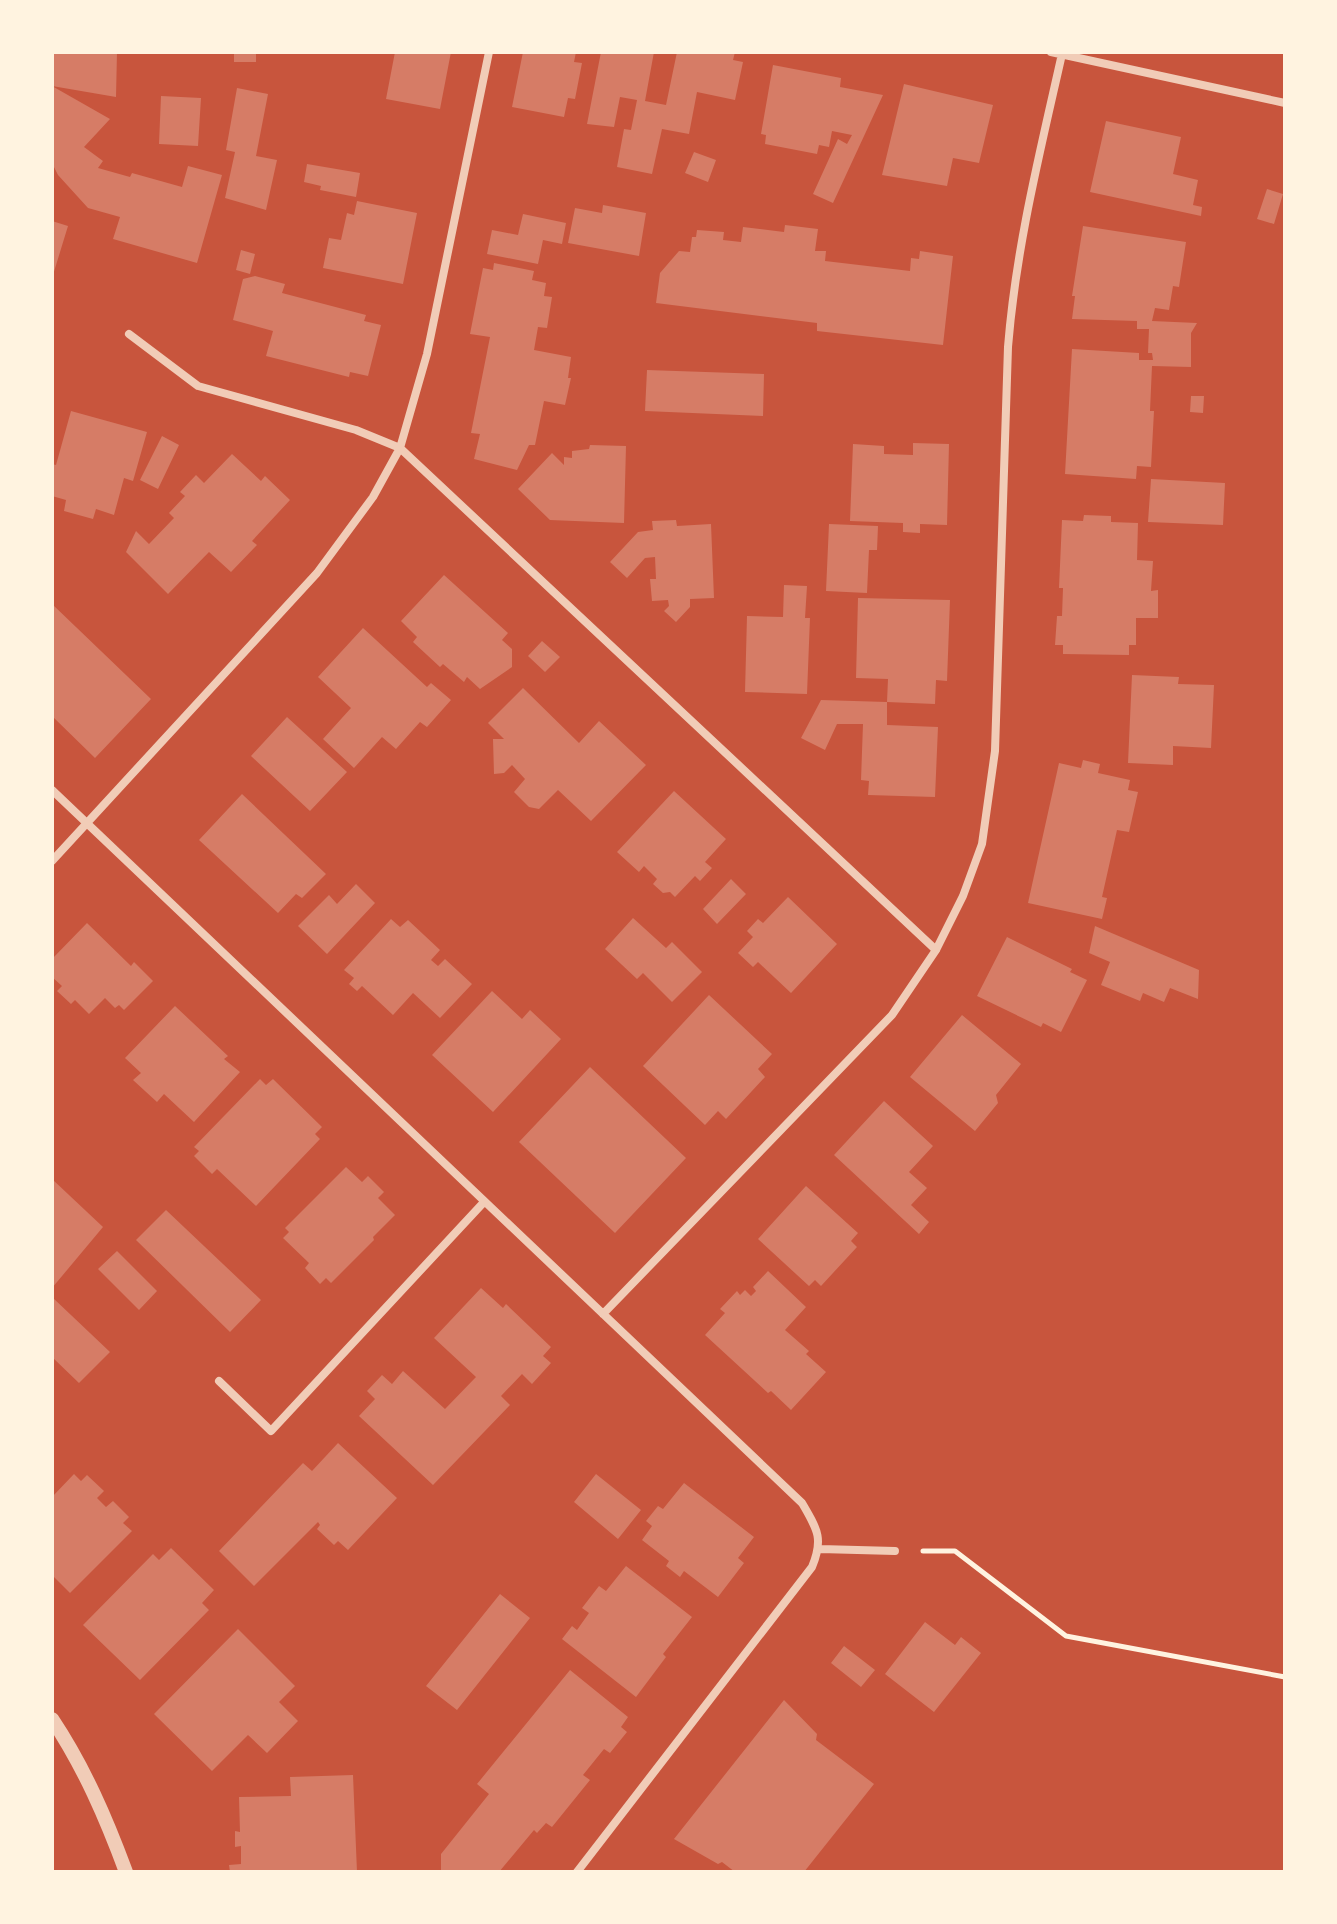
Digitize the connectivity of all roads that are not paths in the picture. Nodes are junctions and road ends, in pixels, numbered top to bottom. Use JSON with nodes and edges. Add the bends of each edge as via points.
{"nodes":[{"id":1,"x":489,"y":52,"type":"edge"},
{"id":2,"x":1051,"y":52,"type":"edge"},
{"id":3,"x":1062,"y":54,"type":"junction"},
{"id":4,"x":1285,"y":103,"type":"edge"},
{"id":5,"x":129,"y":334,"type":"dead end"},
{"id":6,"x":400,"y":448,"type":"junction"},
{"id":7,"x":52,"y":790,"type":"edge"},
{"id":8,"x":87,"y":824,"type":"junction"},
{"id":9,"x":52,"y":861,"type":"edge"},
{"id":10,"x":936,"y":950,"type":"junction"},
{"id":11,"x":484,"y":1202,"type":"junction"},
{"id":12,"x":603,"y":1314,"type":"junction"},
{"id":13,"x":219,"y":1381,"type":"dead end"},
{"id":14,"x":820,"y":1549,"type":"junction"},
{"id":15,"x":895,"y":1551,"type":"road end"},
{"id":16,"x":52,"y":1719,"type":"edge"},
{"id":17,"x":126,"y":1872,"type":"edge"},
{"id":18,"x":577,"y":1872,"type":"edge"}],
"edges":[{"from":1,"to":6,"type":"street","via":[[427,354]]},
{"from":2,"to":3,"type":"street"},
{"from":3,"to":4,"type":"street"},
{"from":3,"to":10,"type":"street","via":[[1019,245],[1013,295],[989,804],[982,844]]},
{"from":5,"to":6,"type":"street","via":[[198,386],[356,430]]},
{"from":6,"to":8,"type":"street","via":[[373,497],[317,573]]},
{"from":6,"to":10,"type":"street"},
{"from":7,"to":8,"type":"street"},
{"from":8,"to":9,"type":"street"},
{"from":8,"to":11,"type":"street"},
{"from":10,"to":12,"type":"street","via":[[892,1015]]},
{"from":11,"to":12,"type":"street"},
{"from":11,"to":13,"type":"street","via":[[271,1431]]},
{"from":12,"to":14,"type":"street","via":[[802,1503],[818,1529]]},
{"from":14,"to":15,"type":"street"},
{"from":14,"to":18,"type":"street","via":[[812,1567]]},
{"from":16,"to":17,"type":"street","via":[[92,1786]]}]}
